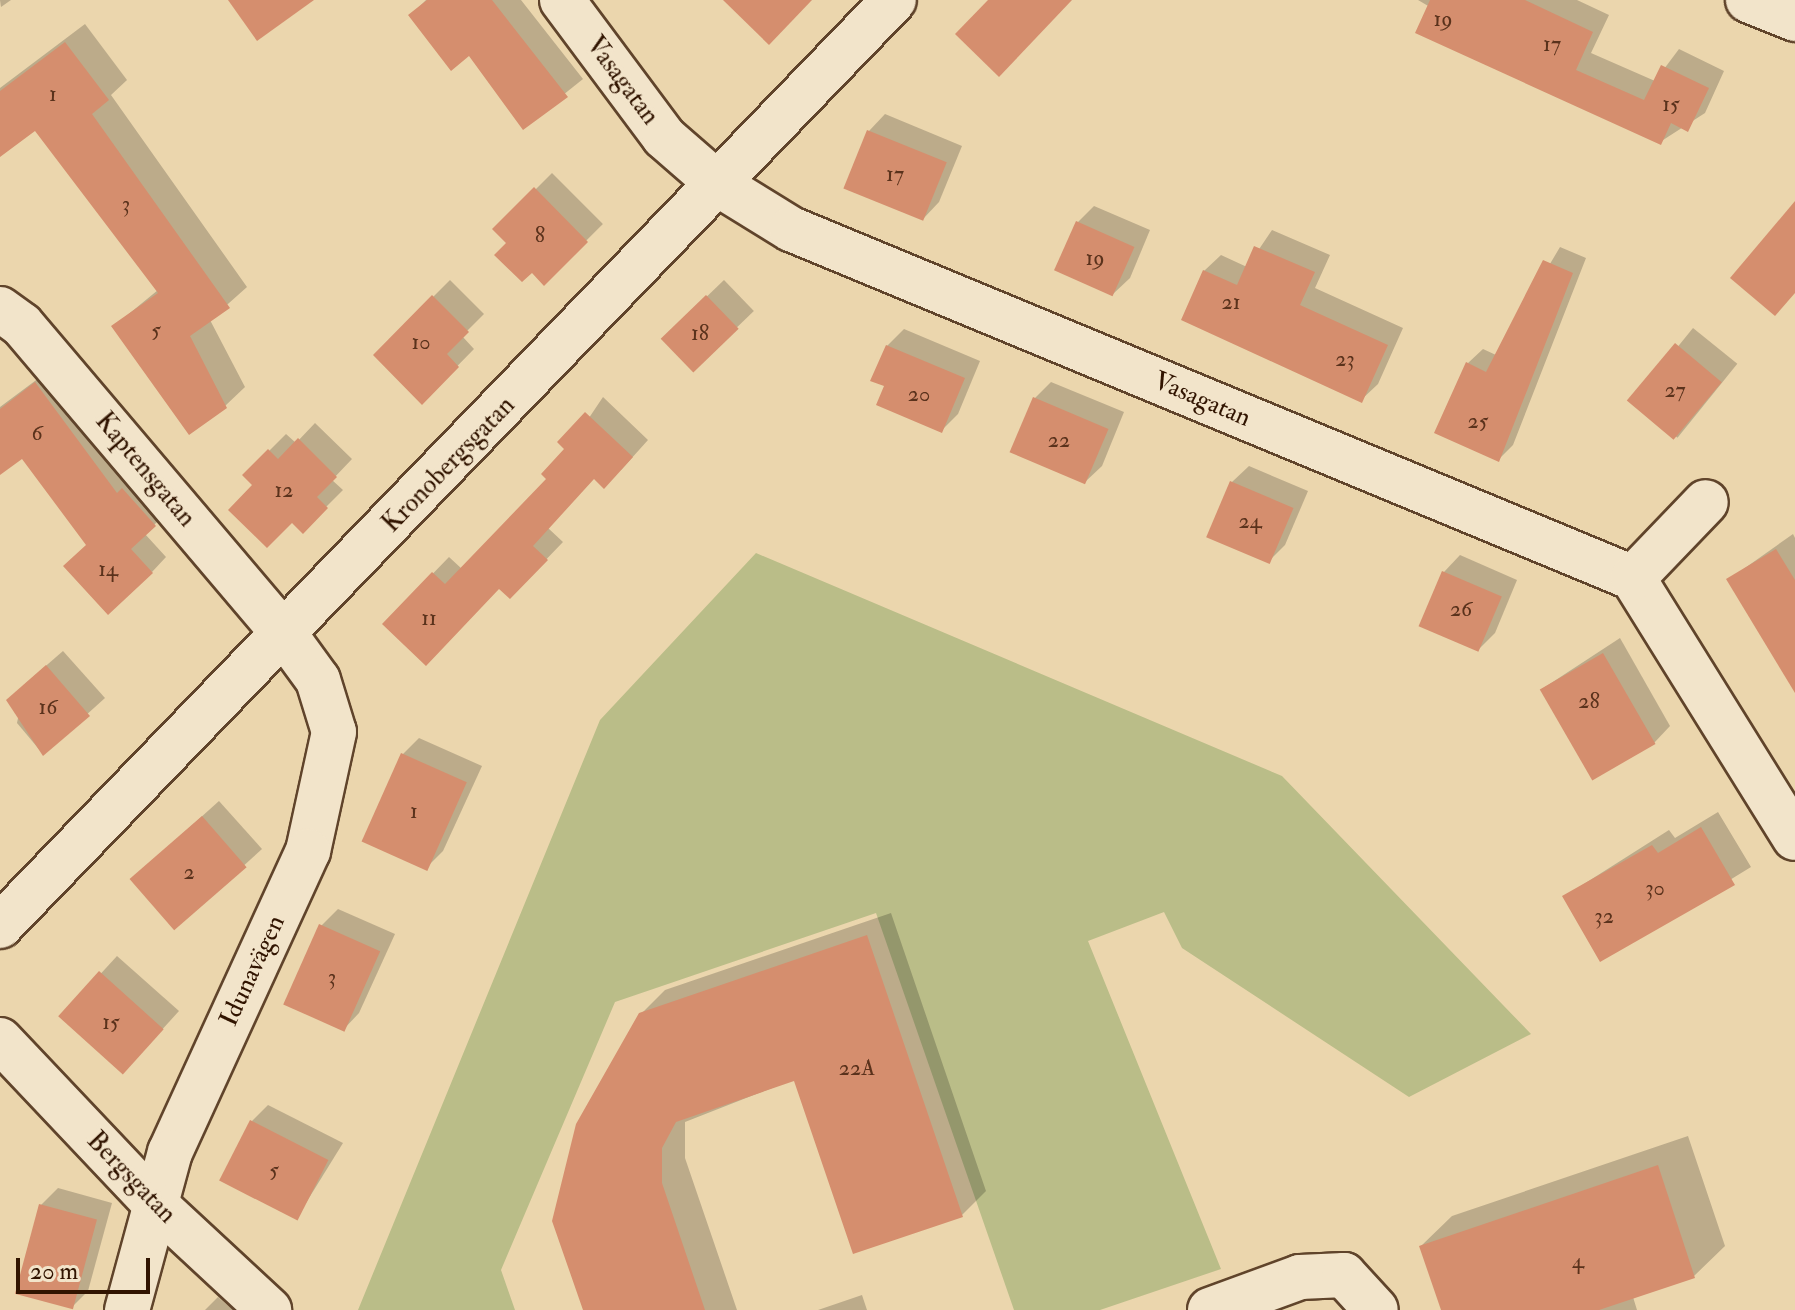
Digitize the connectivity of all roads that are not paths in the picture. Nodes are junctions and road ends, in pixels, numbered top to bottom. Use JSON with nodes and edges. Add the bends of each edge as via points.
{"nodes":[{"id":1,"x":562,"y":0,"type":"edge"},
{"id":2,"x":894,"y":0,"type":"edge"},
{"id":3,"x":1748,"y":0,"type":"edge"},
{"id":4,"x":1795,"y":19,"type":"edge"},
{"id":5,"x":718,"y":184,"type":"junction"},
{"id":6,"x":0,"y":309,"type":"edge"},
{"id":7,"x":1706,"y":502,"type":"dead end"},
{"id":8,"x":1633,"y":578,"type":"junction"},
{"id":9,"x":286,"y":636,"type":"junction"},
{"id":10,"x":1795,"y":838,"type":"edge"},
{"id":11,"x":0,"y":926,"type":"edge"},
{"id":12,"x":0,"y":1040,"type":"edge"},
{"id":13,"x":155,"y":1204,"type":"junction"},
{"id":14,"x":127,"y":1310,"type":"edge"},
{"id":15,"x":269,"y":1310,"type":"edge"},
{"id":16,"x":1210,"y":1310,"type":"edge"},
{"id":17,"x":1376,"y":1310,"type":"edge"}],
"edges":[{"from":1,"to":5,"type":"street","name":"Vasagatan","via":[[664,137]]},
{"from":2,"to":5,"type":"street","name":"Kronobergsgatan"},
{"from":3,"to":4,"type":"street"},
{"from":5,"to":8,"type":"street","name":"Vasagatan","via":[[791,229]]},
{"from":5,"to":9,"type":"street","name":"Kronobergsgatan"},
{"from":6,"to":9,"type":"street","name":"Kaptensgatan","via":[[22,325]]},
{"from":7,"to":8,"type":"street"},
{"from":8,"to":10,"type":"street"},
{"from":9,"to":11,"type":"street","name":"Kronobergsgatan"},
{"from":9,"to":13,"type":"street","name":"Idunavägen","via":[[318,680],[334,732],[308,851],[170,1152]]},
{"from":12,"to":13,"type":"street","name":"Bergsgatan"},
{"from":13,"to":14,"type":"street","name":"Idunavägen"},
{"from":13,"to":15,"type":"street","name":"Bergsgatan"},
{"from":16,"to":17,"type":"street","via":[[1300,1277],[1344,1275]]}]}
